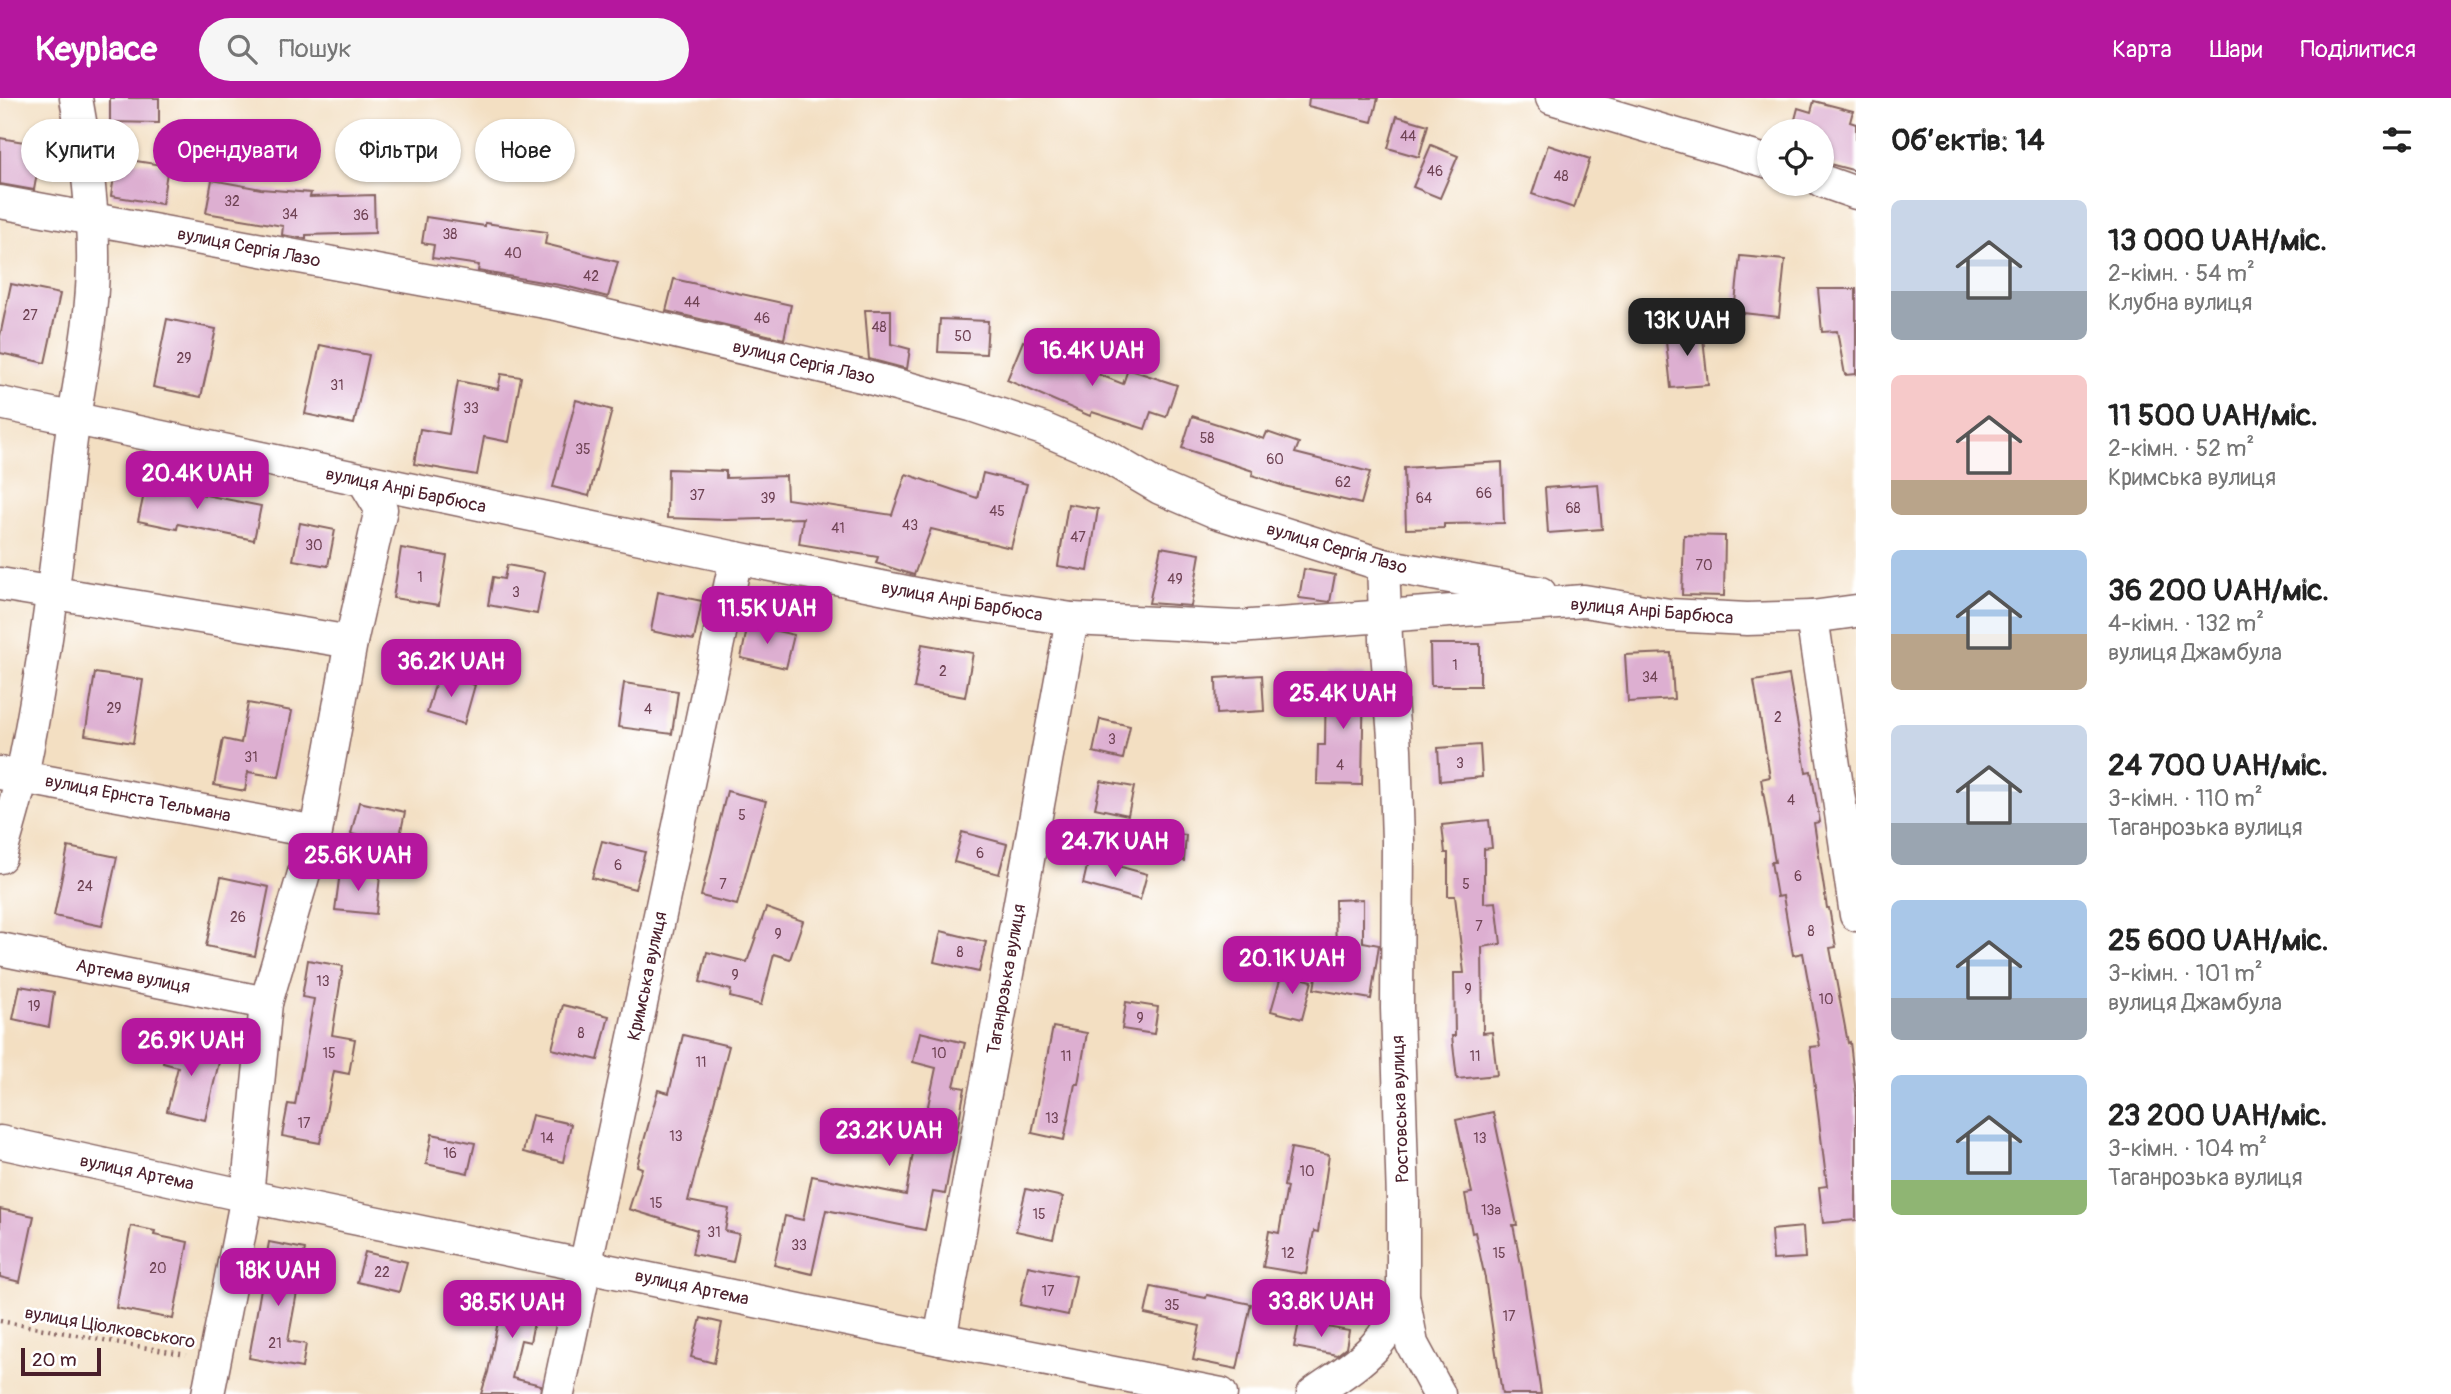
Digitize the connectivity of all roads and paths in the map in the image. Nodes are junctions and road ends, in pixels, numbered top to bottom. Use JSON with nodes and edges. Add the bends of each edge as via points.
{"nodes":[{"id":1,"x":76,"y":98,"type":"edge"},
{"id":2,"x":1552,"y":98,"type":"edge"},
{"id":3,"x":1757,"y":158,"type":"edge"},
{"id":4,"x":1834,"y":185,"type":"edge"},
{"id":5,"x":1856,"y":193,"type":"edge"},
{"id":6,"x":0,"y":202,"type":"edge"},
{"id":7,"x":91,"y":218,"type":"junction"},
{"id":8,"x":0,"y":403,"type":"edge"},
{"id":9,"x":73,"y":418,"type":"junction"},
{"id":10,"x":364,"y":481,"type":"junction"},
{"id":11,"x":736,"y":558,"type":"junction"},
{"id":12,"x":1383,"y":565,"type":"junction"},
{"id":13,"x":0,"y":584,"type":"edge"},
{"id":14,"x":53,"y":594,"type":"junction"},
{"id":15,"x":1584,"y":601,"type":"junction"},
{"id":16,"x":1856,"y":611,"type":"edge"},
{"id":17,"x":1385,"y":616,"type":"junction"},
{"id":18,"x":1812,"y":617,"type":"junction"},
{"id":19,"x":1072,"y":619,"type":"junction"},
{"id":20,"x":351,"y":642,"type":"junction"},
{"id":21,"x":11,"y":775,"type":"edge"},
{"id":22,"x":316,"y":832,"type":"junction"},
{"id":23,"x":0,"y":857,"type":"edge"},
{"id":24,"x":1856,"y":915,"type":"edge"},
{"id":25,"x":0,"y":949,"type":"edge"},
{"id":26,"x":266,"y":1003,"type":"junction"},
{"id":27,"x":0,"y":1142,"type":"edge"},
{"id":28,"x":247,"y":1196,"type":"junction"},
{"id":29,"x":586,"y":1264,"type":"junction"},
{"id":30,"x":1403,"y":1296,"type":"junction"},
{"id":31,"x":0,"y":1321,"type":"edge"},
{"id":32,"x":940,"y":1339,"type":"junction"},
{"id":33,"x":1374,"y":1349,"type":"junction"},
{"id":34,"x":215,"y":1361,"type":"junction"},
{"id":35,"x":1428,"y":1386,"type":"edge"},
{"id":36,"x":208,"y":1394,"type":"edge"},
{"id":37,"x":558,"y":1394,"type":"edge"},
{"id":38,"x":1221,"y":1394,"type":"edge"},
{"id":39,"x":1313,"y":1394,"type":"edge"}],
"edges":[{"from":1,"to":7,"type":"street","via":[[87,155]]},
{"from":2,"to":3,"type":"street"},
{"from":4,"to":5,"type":"street"},
{"from":6,"to":7,"type":"street","name":"вулиця Сергія Лазо"},
{"from":7,"to":9,"type":"street","via":[[88,335]]},
{"from":7,"to":12,"type":"street","name":"вулиця Сергія Лазо","via":[[556,304],[946,398],[1043,429],[1216,513]]},
{"from":8,"to":9,"type":"street","name":"вулиця Анрі Барбюса"},
{"from":9,"to":10,"type":"street","name":"вулиця Анрі Барбюса"},
{"from":9,"to":14,"type":"street"},
{"from":10,"to":11,"type":"street","name":"вулиця Анрі Барбюса"},
{"from":10,"to":20,"type":"street","via":[[381,509]]},
{"from":11,"to":19,"type":"street","name":"вулиця Анрі Барбюса","via":[[951,601]]},
{"from":11,"to":29,"type":"street","name":"Кримська вулиця"},
{"from":12,"to":15,"type":"street","name":"вулиця Сергія Лазо"},
{"from":12,"to":17,"type":"street","name":"Ростовська вулиця"},
{"from":13,"to":14,"type":"street"},
{"from":14,"to":20,"type":"street"},
{"from":14,"to":21,"type":"street"},
{"from":15,"to":17,"type":"street","name":"вулиця Анрі Барбюса"},
{"from":15,"to":18,"type":"street","name":"вулиця Анрі Барбюса","via":[[1669,615]]},
{"from":16,"to":18,"type":"street","name":"вулиця Анрі Барбюса"},
{"from":17,"to":19,"type":"street","name":"вулиця Анрі Барбюса","via":[[1238,626]]},
{"from":17,"to":30,"type":"street","name":"Ростовська вулиця","via":[[1398,841]]},
{"from":18,"to":24,"type":"street"},
{"from":19,"to":32,"type":"street","name":"Таганрозька вулиця"},
{"from":20,"to":22,"type":"street"},
{"from":21,"to":22,"type":"street","name":"вулиця Ернста Тельмана"},
{"from":21,"to":23,"type":"street"},
{"from":22,"to":26,"type":"street"},
{"from":25,"to":26,"type":"street","name":"Артема вулиця"},
{"from":26,"to":28,"type":"street"},
{"from":27,"to":28,"type":"street","name":"вулиця Артема"},
{"from":28,"to":29,"type":"street","name":"вулиця Артема"},
{"from":28,"to":34,"type":"street"},
{"from":29,"to":32,"type":"street","name":"вулиця Артема"},
{"from":29,"to":37,"type":"street","name":"Кримська вулиця"},
{"from":30,"to":33,"type":"street","via":[[1395,1318]]},
{"from":30,"to":35,"type":"street","name":"Ростовська вулиця","via":[[1407,1326]]},
{"from":31,"to":34,"type":"path","name":"вулиця Ціолковського"},
{"from":32,"to":38,"type":"street","name":"вулиця Артема"},
{"from":33,"to":35,"type":"street","via":[[1403,1349]]},
{"from":33,"to":39,"type":"street"},
{"from":34,"to":36,"type":"street"}]}
